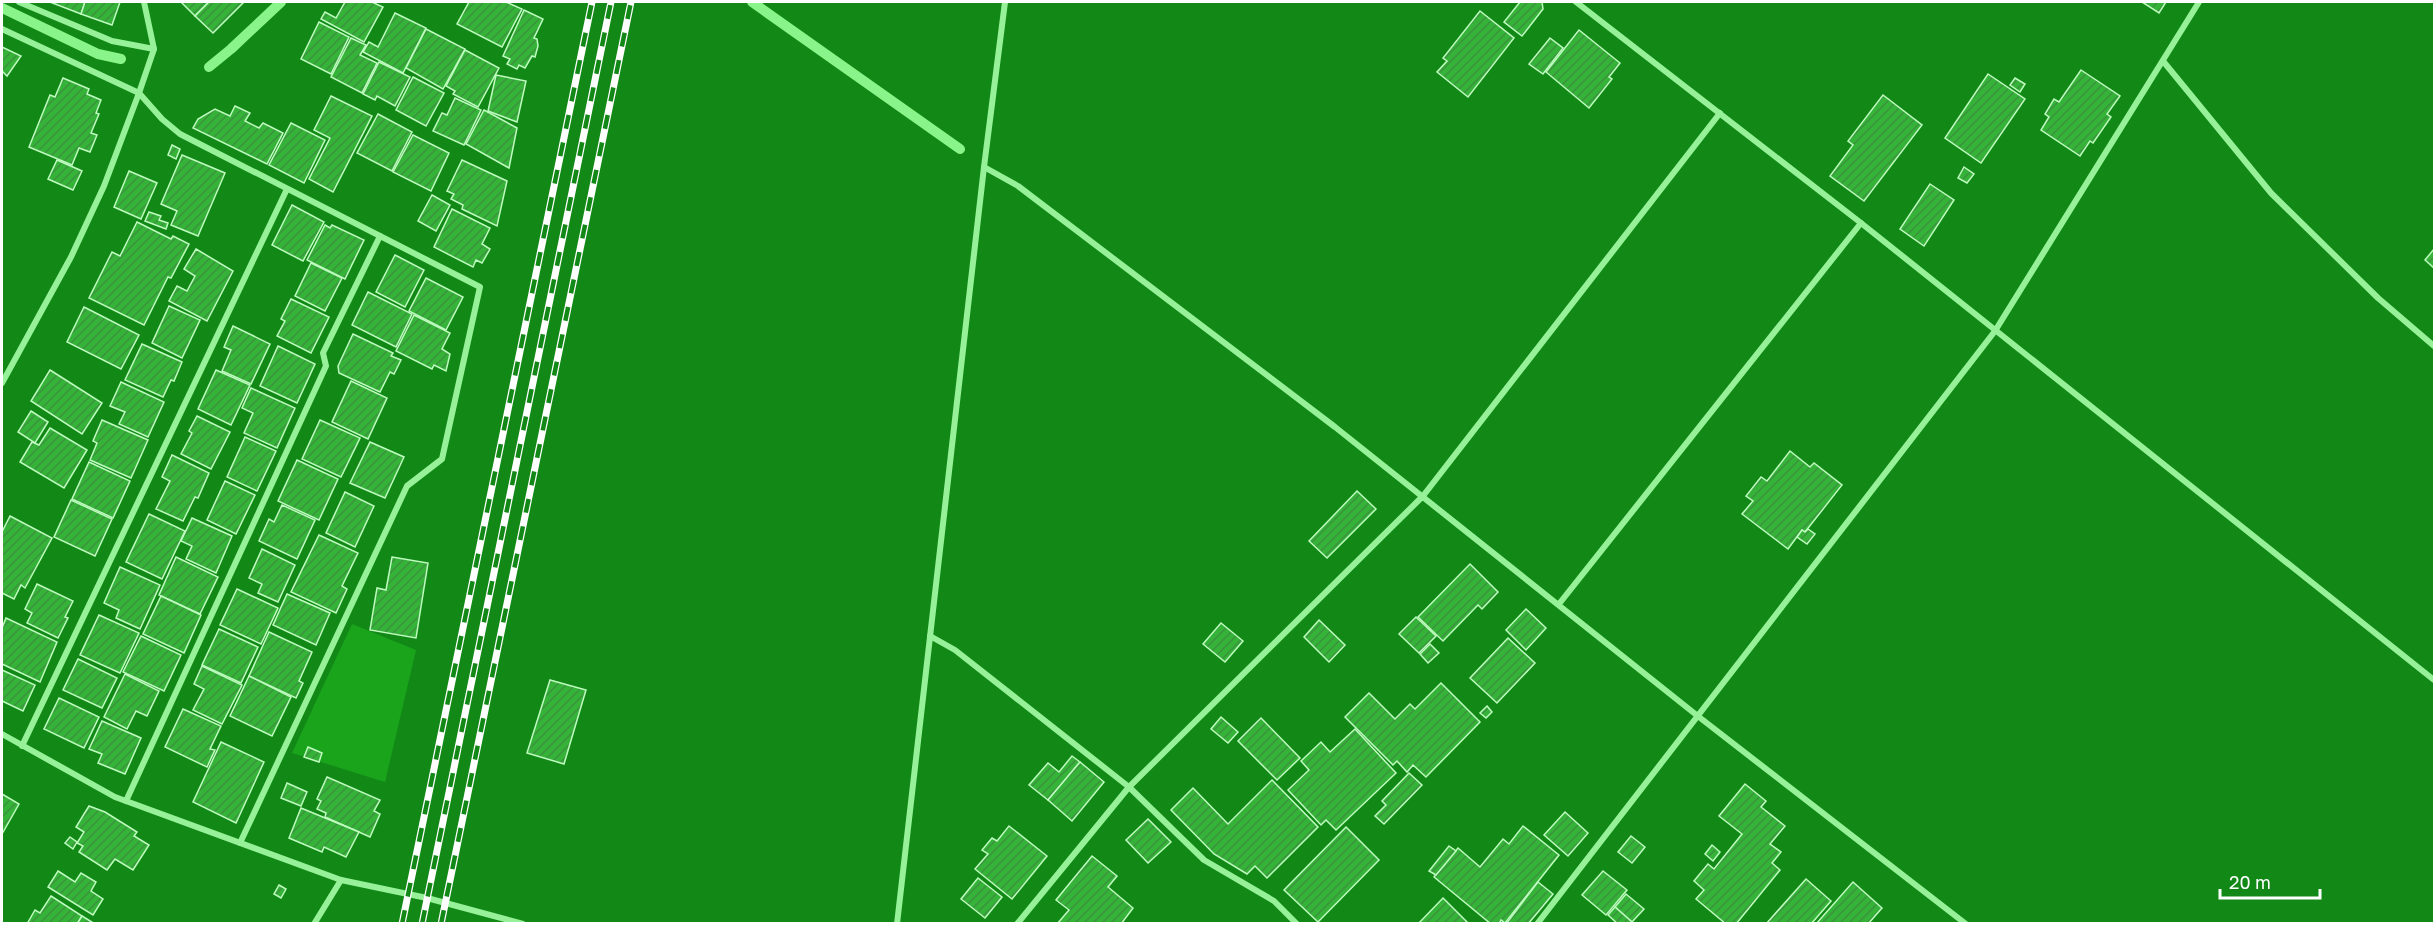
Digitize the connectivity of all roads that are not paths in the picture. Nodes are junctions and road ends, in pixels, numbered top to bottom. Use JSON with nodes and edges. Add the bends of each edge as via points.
{"nodes":[{"id":1,"x":19,"y":2,"type":"edge"},
{"id":2,"x":144,"y":2,"type":"edge"},
{"id":3,"x":1005,"y":2,"type":"edge"},
{"id":4,"x":1576,"y":2,"type":"edge"},
{"id":5,"x":2199,"y":2,"type":"edge"},
{"id":6,"x":2,"y":29,"type":"edge"},
{"id":7,"x":154,"y":49,"type":"junction"},
{"id":8,"x":2163,"y":61,"type":"junction"},
{"id":9,"x":139,"y":93,"type":"junction"},
{"id":10,"x":1720,"y":113,"type":"junction"},
{"id":11,"x":984,"y":167,"type":"junction"},
{"id":12,"x":287,"y":189,"type":"junction"},
{"id":13,"x":1861,"y":223,"type":"junction"},
{"id":14,"x":380,"y":236,"type":"junction"},
{"id":15,"x":1995,"y":331,"type":"junction"},
{"id":16,"x":2434,"y":346,"type":"edge"},
{"id":17,"x":2,"y":383,"type":"edge"},
{"id":18,"x":1423,"y":496,"type":"junction"},
{"id":19,"x":1559,"y":604,"type":"junction"},
{"id":20,"x":930,"y":636,"type":"junction"},
{"id":21,"x":2434,"y":680,"type":"edge"},
{"id":22,"x":1699,"y":717,"type":"junction"},
{"id":23,"x":2,"y":734,"type":"edge"},
{"id":24,"x":22,"y":746,"type":"junction"},
{"id":25,"x":1129,"y":786,"type":"junction"},
{"id":26,"x":126,"y":801,"type":"junction"},
{"id":27,"x":240,"y":843,"type":"junction"},
{"id":28,"x":340,"y":880,"type":"junction"},
{"id":29,"x":314,"y":924,"type":"edge"},
{"id":30,"x":523,"y":924,"type":"edge"},
{"id":31,"x":897,"y":924,"type":"edge"},
{"id":32,"x":1017,"y":924,"type":"edge"},
{"id":33,"x":1297,"y":924,"type":"edge"},
{"id":34,"x":1537,"y":924,"type":"edge"},
{"id":35,"x":1966,"y":924,"type":"edge"}],
"edges":[{"from":1,"to":7,"type":"street","via":[[112,41]]},
{"from":2,"to":7,"type":"street"},
{"from":3,"to":11,"type":"street"},
{"from":4,"to":10,"type":"street"},
{"from":5,"to":8,"type":"street"},
{"from":6,"to":9,"type":"street"},
{"from":7,"to":9,"type":"street"},
{"from":8,"to":15,"type":"street"},
{"from":8,"to":16,"type":"street","via":[[2271,194],[2378,298]]},
{"from":9,"to":12,"type":"street","via":[[180,134]]},
{"from":9,"to":17,"type":"street","via":[[104,186]]},
{"from":10,"to":13,"type":"street"},
{"from":10,"to":18,"type":"street"},
{"from":11,"to":18,"type":"street","via":[[1018,186]]},
{"from":11,"to":20,"type":"street"},
{"from":12,"to":14,"type":"street"},
{"from":12,"to":24,"type":"street"},
{"from":13,"to":15,"type":"street"},
{"from":13,"to":19,"type":"street"},
{"from":14,"to":26,"type":"street","via":[[323,353],[326,366]]},
{"from":14,"to":27,"type":"street","via":[[480,287],[442,459],[407,486]]},
{"from":15,"to":21,"type":"street"},
{"from":15,"to":22,"type":"street"},
{"from":18,"to":19,"type":"street"},
{"from":18,"to":25,"type":"street"},
{"from":19,"to":22,"type":"street"},
{"from":20,"to":25,"type":"street","via":[[955,650]]},
{"from":20,"to":31,"type":"street"},
{"from":22,"to":34,"type":"street"},
{"from":22,"to":35,"type":"street"},
{"from":23,"to":24,"type":"street"},
{"from":24,"to":26,"type":"street"},
{"from":25,"to":32,"type":"street"},
{"from":25,"to":33,"type":"street","via":[[1204,860],[1274,901]]},
{"from":26,"to":27,"type":"street"},
{"from":27,"to":28,"type":"street"},
{"from":28,"to":29,"type":"street"},
{"from":28,"to":30,"type":"street"}]}
